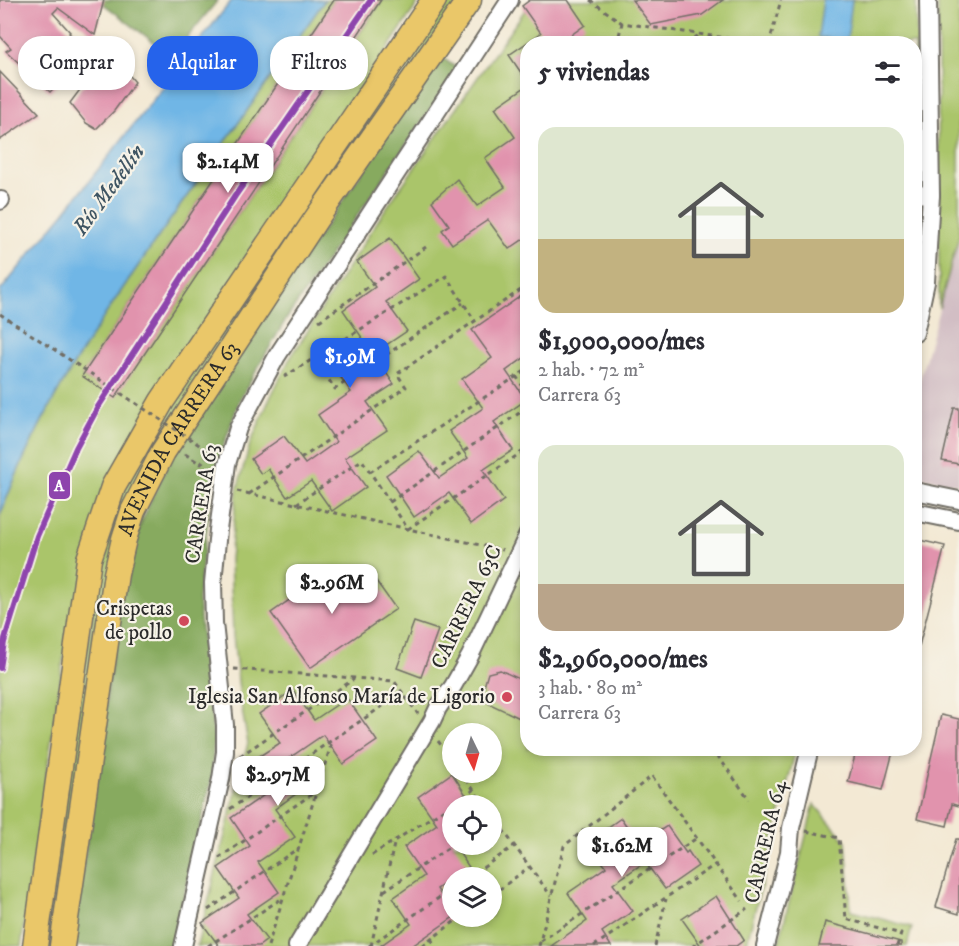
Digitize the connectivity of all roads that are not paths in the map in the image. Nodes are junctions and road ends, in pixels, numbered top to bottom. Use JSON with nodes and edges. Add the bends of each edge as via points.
{"nodes":[{"id":1,"x":434,"y":0,"type":"edge"},
{"id":2,"x":469,"y":0,"type":"edge"},
{"id":3,"x":510,"y":0,"type":"edge"},
{"id":4,"x":928,"y":0,"type":"edge"},
{"id":5,"x":923,"y":195,"type":"edge"},
{"id":6,"x":922,"y":301,"type":"edge"},
{"id":7,"x":922,"y":492,"type":"edge"},
{"id":8,"x":959,"y":500,"type":"edge"},
{"id":9,"x":922,"y":513,"type":"edge"},
{"id":10,"x":959,"y":521,"type":"edge"},
{"id":11,"x":520,"y":552,"type":"edge"},
{"id":12,"x":808,"y":756,"type":"edge"},
{"id":13,"x":35,"y":946,"type":"edge"},
{"id":14,"x":62,"y":946,"type":"edge"},
{"id":15,"x":183,"y":946,"type":"edge"},
{"id":16,"x":297,"y":946,"type":"edge"},
{"id":17,"x":765,"y":946,"type":"edge"}],
"edges":[{"from":1,"to":13,"type":"highway","name":"AVENIDA CARRERA 63","via":[[162,401],[113,487],[89,559]]},
{"from":2,"to":14,"type":"highway","name":"AVENIDA CARRERA 63","via":[[316,219],[169,443],[133,511],[123,539],[109,616]]},
{"from":3,"to":15,"type":"street","name":"CARRERA 63","via":[[263,380],[238,428],[227,464],[213,583],[225,752]]},
{"from":4,"to":5,"type":"street"},
{"from":5,"to":6,"type":"street","via":[[926,282]]},
{"from":7,"to":8,"type":"street"},
{"from":9,"to":10,"type":"street"},
{"from":11,"to":16,"type":"street","name":"CARRERA 63C","via":[[470,656]]},
{"from":12,"to":17,"type":"street","name":"CARRERA 64"}]}
